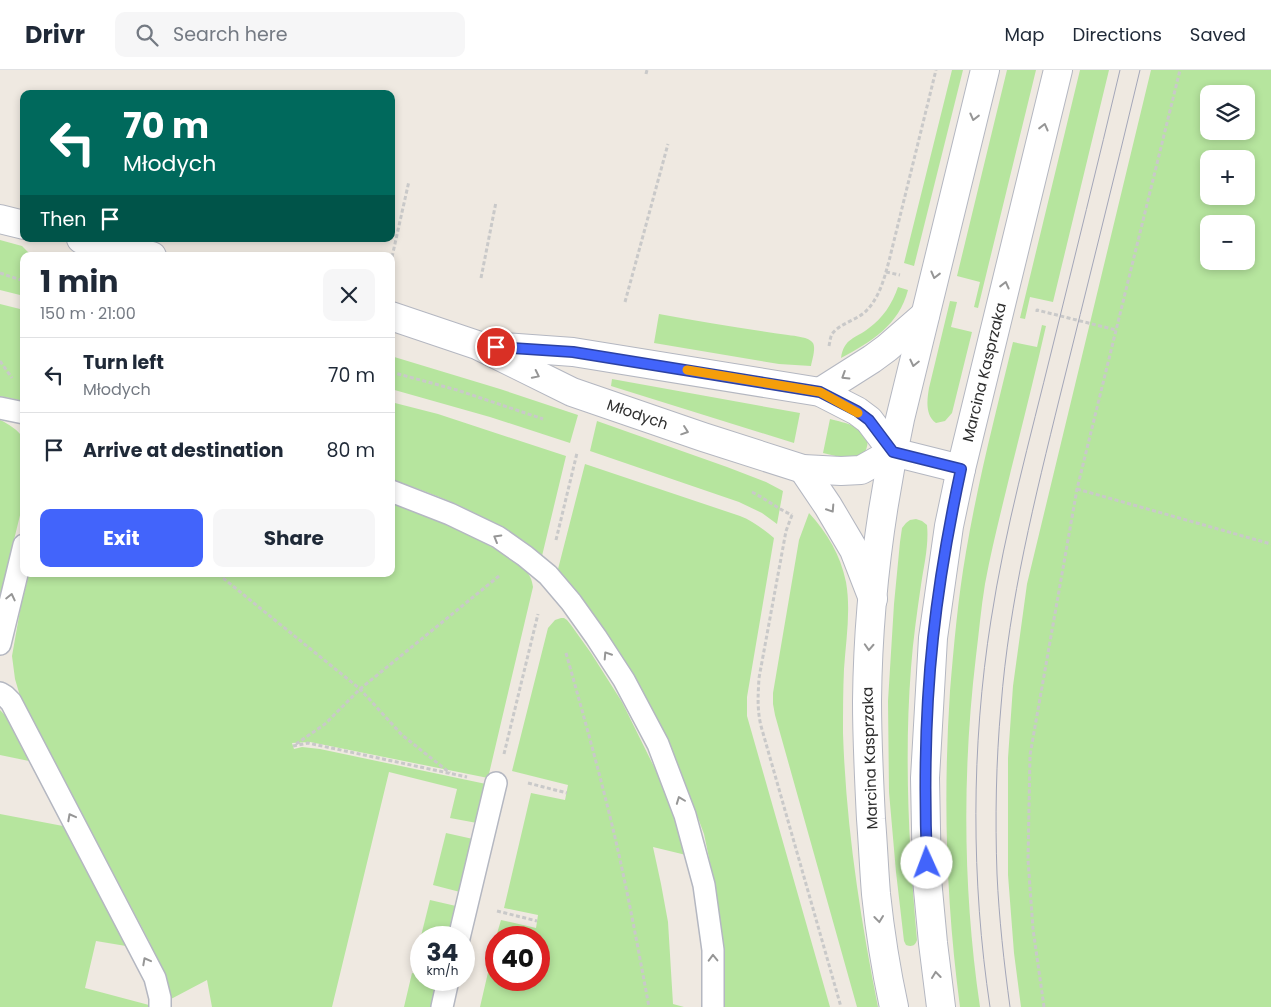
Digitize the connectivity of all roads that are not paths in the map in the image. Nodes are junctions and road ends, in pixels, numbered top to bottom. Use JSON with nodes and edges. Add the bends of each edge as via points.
{"nodes":[{"id":1,"x":985,"y":70,"type":"edge"},
{"id":2,"x":1058,"y":70,"type":"edge"},
{"id":3,"x":0,"y":219,"type":"edge"},
{"id":4,"x":20,"y":224,"type":"edge"},
{"id":5,"x":94,"y":242,"type":"edge"},
{"id":6,"x":135,"y":252,"type":"edge"},
{"id":7,"x":925,"y":315,"type":"junction"},
{"id":8,"x":395,"y":317,"type":"edge"},
{"id":9,"x":477,"y":346,"type":"junction"},
{"id":10,"x":820,"y":392,"type":"junction"},
{"id":11,"x":0,"y":408,"type":"edge"},
{"id":12,"x":20,"y":412,"type":"edge"},
{"id":13,"x":893,"y":452,"type":"junction"},
{"id":14,"x":803,"y":469,"type":"junction"},
{"id":15,"x":961,"y":469,"type":"junction"},
{"id":16,"x":395,"y":493,"type":"edge"},
{"id":17,"x":20,"y":561,"type":"edge"},
{"id":18,"x":873,"y":599,"type":"junction"},
{"id":19,"x":0,"y":644,"type":"edge"},
{"id":20,"x":0,"y":693,"type":"edge"},
{"id":21,"x":496,"y":783,"type":"road end"},
{"id":22,"x":462,"y":926,"type":"edge"},
{"id":23,"x":446,"y":991,"type":"edge"},
{"id":24,"x":160,"y":1007,"type":"edge"},
{"id":25,"x":442,"y":1007,"type":"edge"},
{"id":26,"x":713,"y":1007,"type":"edge"},
{"id":27,"x":894,"y":1007,"type":"edge"},
{"id":28,"x":940,"y":1007,"type":"edge"}],
"edges":[{"from":1,"to":7,"type":"street","name":"Marcina Kasprzaka","one_way":true},
{"from":15,"to":2,"type":"street","name":"Marcina Kasprzaka","one_way":true},
{"from":3,"to":4,"type":"street"},
{"from":5,"to":6,"type":"street"},
{"from":7,"to":10,"type":"street","one_way":true,"via":[[887,348]]},
{"from":7,"to":13,"type":"street","name":"Marcina Kasprzaka","one_way":true},
{"from":8,"to":9,"type":"street","name":"Młodych"},
{"from":9,"to":10,"type":"street","name":"Młodych","via":[[573,352]]},
{"from":9,"to":14,"type":"street","name":"Młodych","one_way":true,"via":[[572,392]]},
{"from":10,"to":13,"type":"street","name":"Młodych","via":[[869,420]]},
{"from":11,"to":12,"type":"lane"},
{"from":13,"to":14,"type":"street","name":"Młodych","via":[[861,470]]},
{"from":13,"to":15,"type":"street"},
{"from":13,"to":18,"type":"street","name":"Marcina Kasprzaka"},
{"from":14,"to":18,"type":"street","one_way":true,"via":[[844,530]]},
{"from":28,"to":15,"type":"street","name":"Marcina Kasprzaka","one_way":true,"via":[[927,879],[925,778],[933,638],[949,526]]},
{"from":26,"to":16,"type":"lane","one_way":true,"via":[[712,950],[704,885],[685,815],[658,744],[624,680],[571,602],[548,575],[525,556],[498,537]]},
{"from":19,"to":17,"type":"lane","one_way":true},
{"from":18,"to":27,"type":"street","name":"Marcina Kasprzaka","one_way":true,"via":[[867,701],[870,798],[876,895]]},
{"from":24,"to":20,"type":"lane","one_way":true,"via":[[155,978],[11,702]]},
{"from":21,"to":22,"type":"lane"},
{"from":23,"to":25,"type":"lane"}]}
